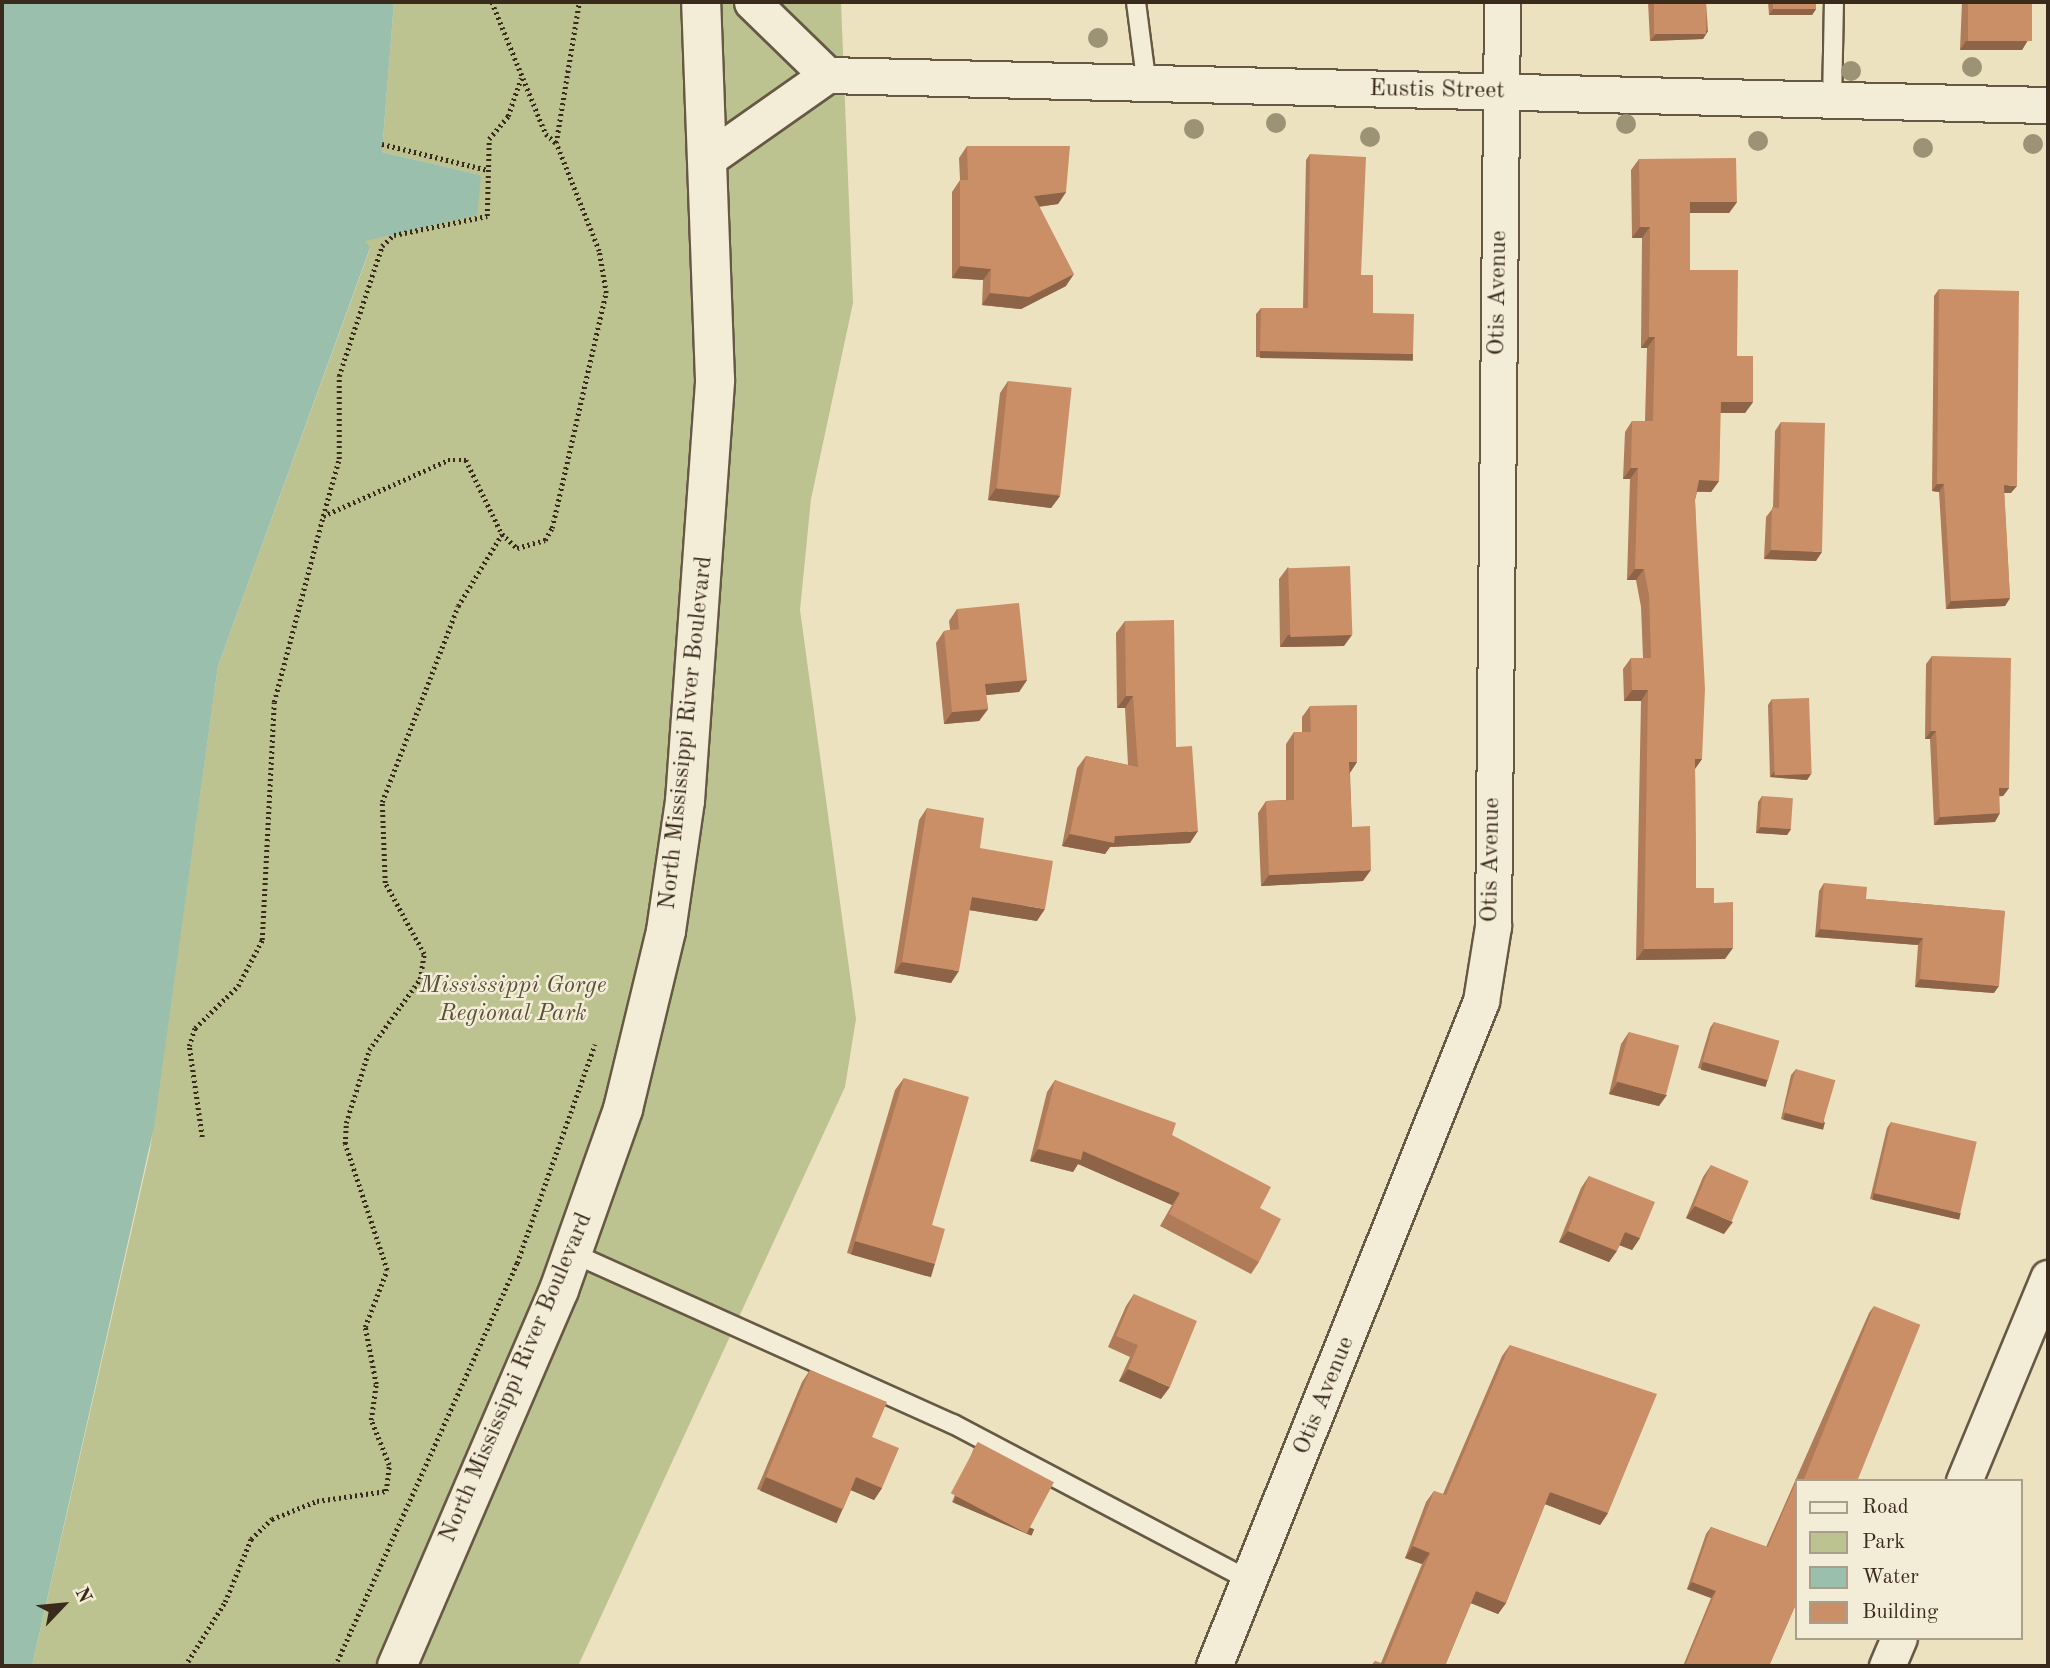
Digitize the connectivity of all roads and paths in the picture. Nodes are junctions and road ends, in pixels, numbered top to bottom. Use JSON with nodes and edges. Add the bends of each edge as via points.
{"nodes":[{"id":1,"x":492,"y":2,"type":"edge"},
{"id":2,"x":579,"y":2,"type":"edge"},
{"id":3,"x":701,"y":2,"type":"edge"},
{"id":4,"x":752,"y":2,"type":"edge"},
{"id":5,"x":1136,"y":2,"type":"edge"},
{"id":6,"x":1502,"y":2,"type":"edge"},
{"id":7,"x":1834,"y":2,"type":"edge"},
{"id":8,"x":827,"y":75,"type":"junction"},
{"id":9,"x":521,"y":78,"type":"junction"},
{"id":10,"x":1147,"y":87,"type":"junction"},
{"id":11,"x":1502,"y":92,"type":"junction"},
{"id":12,"x":1832,"y":104,"type":"junction"},
{"id":13,"x":2048,"y":105,"type":"edge"},
{"id":14,"x":556,"y":143,"type":"junction"},
{"id":15,"x":382,"y":144,"type":"dead end"},
{"id":16,"x":709,"y":158,"type":"junction"},
{"id":17,"x":488,"y":170,"type":"junction"},
{"id":18,"x":323,"y":516,"type":"junction"},
{"id":19,"x":502,"y":534,"type":"junction"},
{"id":20,"x":598,"y":1036,"type":"dead end"},
{"id":21,"x":202,"y":1137,"type":"dead end"},
{"id":22,"x":572,"y":1253,"type":"junction"},
{"id":23,"x":2048,"y":1278,"type":"edge"},
{"id":24,"x":1965,"y":1479,"type":"edge"},
{"id":25,"x":1249,"y":1580,"type":"junction"},
{"id":26,"x":1898,"y":1640,"type":"edge"},
{"id":27,"x":185,"y":1666,"type":"edge"},
{"id":28,"x":335,"y":1666,"type":"edge"},
{"id":29,"x":397,"y":1666,"type":"edge"},
{"id":30,"x":1214,"y":1666,"type":"edge"},
{"id":31,"x":1887,"y":1666,"type":"edge"}],
"edges":[{"from":1,"to":9,"type":"path"},
{"from":2,"to":14,"type":"path"},
{"from":3,"to":16,"type":"street","name":"North Mississippi River Boulevard"},
{"from":4,"to":8,"type":"street"},
{"from":5,"to":10,"type":"lane"},
{"from":6,"to":11,"type":"street","name":"Otis Avenue"},
{"from":7,"to":12,"type":"lane"},
{"from":8,"to":10,"type":"street","name":"Eustis Street"},
{"from":8,"to":16,"type":"street"},
{"from":9,"to":14,"type":"path"},
{"from":9,"to":17,"type":"path","via":[[508,116],[489,139]]},
{"from":10,"to":11,"type":"street","name":"Eustis Street"},
{"from":11,"to":12,"type":"street","name":"Eustis Street"},
{"from":11,"to":25,"type":"street","name":"Otis Avenue","via":[[1493,926],[1482,1001]]},
{"from":12,"to":13,"type":"street","name":"Eustis Street"},
{"from":14,"to":19,"type":"path","via":[[598,251],[604,324],[578,394],[552,528],[545,540],[517,548]]},
{"from":15,"to":17,"type":"path"},
{"from":16,"to":22,"type":"street","name":"North Mississippi River Boulevard","via":[[715,380],[685,801],[648,1018],[624,1110]]},
{"from":17,"to":18,"type":"path","via":[[487,216],[394,235],[382,246],[339,376],[339,459]]},
{"from":18,"to":19,"type":"path","via":[[448,460],[466,460]]},
{"from":18,"to":21,"type":"path","via":[[274,702],[262,940],[238,986],[195,1028],[189,1046]]},
{"from":19,"to":27,"type":"path","via":[[458,606],[382,802],[385,883],[424,954],[420,979],[369,1050],[346,1123],[345,1144],[387,1270],[365,1327],[376,1384],[372,1420],[390,1465],[386,1490],[310,1503],[272,1519],[251,1539],[225,1602]]},
{"from":20,"to":28,"type":"path","via":[[517,1263]]},
{"from":22,"to":25,"type":"lane","via":[[953,1424]]},
{"from":22,"to":29,"type":"street","name":"North Mississippi River Boulevard"},
{"from":23,"to":24,"type":"street"},
{"from":25,"to":30,"type":"street","name":"Otis Avenue"},
{"from":26,"to":31,"type":"street"}]}
